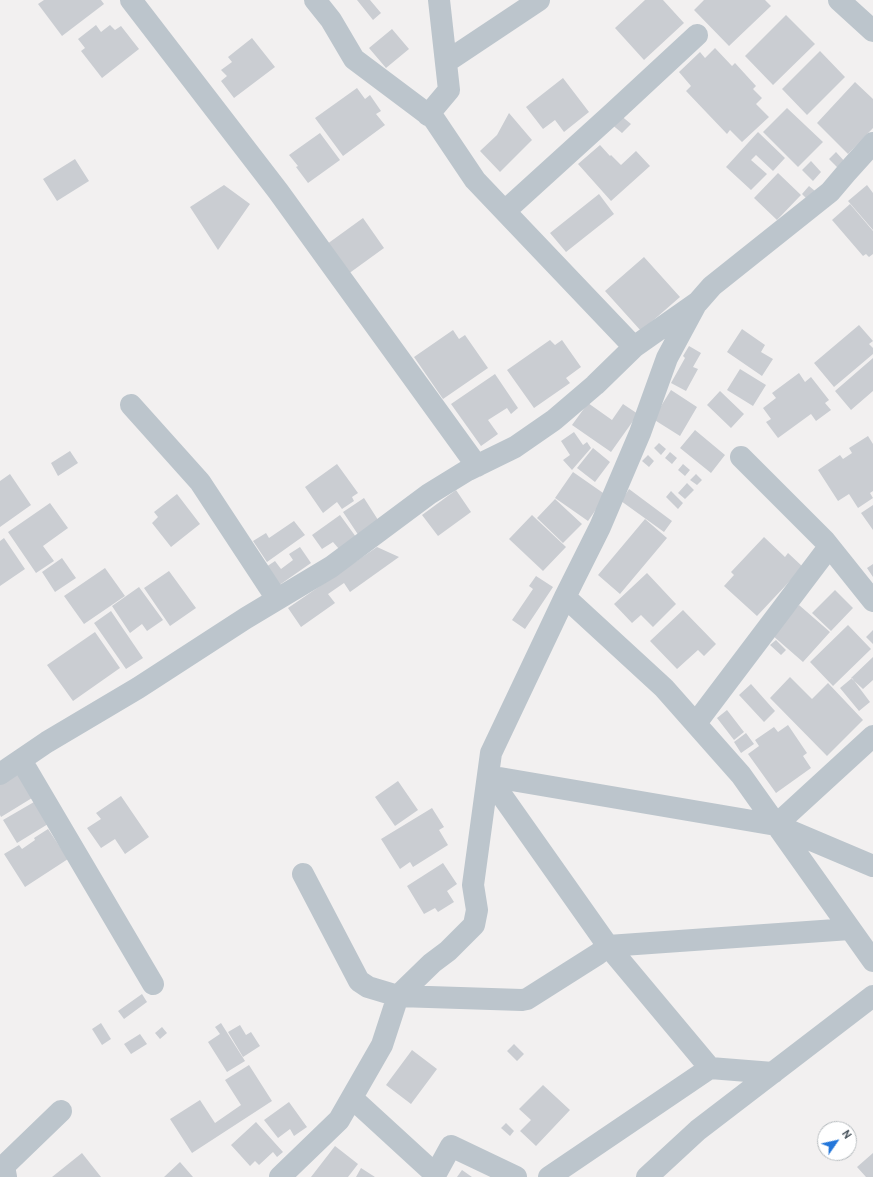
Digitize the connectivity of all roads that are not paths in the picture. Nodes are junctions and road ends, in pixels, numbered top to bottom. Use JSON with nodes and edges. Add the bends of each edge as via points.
{"nodes":[{"id":1,"x":131,"y":0,"type":"edge"},
{"id":2,"x":315,"y":0,"type":"edge"},
{"id":3,"x":439,"y":0,"type":"edge"},
{"id":4,"x":539,"y":0,"type":"edge"},
{"id":5,"x":840,"y":0,"type":"edge"},
{"id":6,"x":873,"y":30,"type":"edge"},
{"id":7,"x":696,"y":35,"type":"dead end"},
{"id":8,"x":446,"y":62,"type":"junction"},
{"id":9,"x":428,"y":115,"type":"junction"},
{"id":10,"x":873,"y":143,"type":"edge"},
{"id":11,"x":505,"y":211,"type":"junction"},
{"id":12,"x":698,"y":302,"type":"junction"},
{"id":13,"x":634,"y":347,"type":"junction"},
{"id":14,"x":131,"y":405,"type":"dead end"},
{"id":15,"x":741,"y":457,"type":"dead end"},
{"id":16,"x":477,"y":466,"type":"junction"},
{"id":17,"x":829,"y":547,"type":"junction"},
{"id":18,"x":565,"y":597,"type":"junction"},
{"id":19,"x":277,"y":599,"type":"junction"},
{"id":20,"x":873,"y":601,"type":"edge"},
{"id":21,"x":696,"y":723,"type":"junction"},
{"id":22,"x":873,"y":736,"type":"edge"},
{"id":23,"x":22,"y":760,"type":"junction"},
{"id":24,"x":0,"y":774,"type":"edge"},
{"id":25,"x":488,"y":776,"type":"junction"},
{"id":26,"x":776,"y":824,"type":"junction"},
{"id":27,"x":873,"y":866,"type":"edge"},
{"id":28,"x":303,"y":874,"type":"dead end"},
{"id":29,"x":850,"y":929,"type":"junction"},
{"id":30,"x":608,"y":946,"type":"junction"},
{"id":31,"x":873,"y":961,"type":"edge"},
{"id":32,"x":153,"y":984,"type":"dead end"},
{"id":33,"x":398,"y":996,"type":"junction"},
{"id":34,"x":873,"y":996,"type":"edge"},
{"id":35,"x":710,"y":1068,"type":"junction"},
{"id":36,"x":772,"y":1074,"type":"junction"},
{"id":37,"x":352,"y":1098,"type":"junction"},
{"id":38,"x":61,"y":1111,"type":"dead end"},
{"id":39,"x":434,"y":1175,"type":"edge"},
{"id":40,"x":6,"y":1177,"type":"edge"},
{"id":41,"x":280,"y":1177,"type":"edge"},
{"id":42,"x":516,"y":1177,"type":"edge"},
{"id":43,"x":549,"y":1177,"type":"edge"},
{"id":44,"x":647,"y":1177,"type":"edge"}],
"edges":[{"from":1,"to":16,"type":"street","via":[[278,191]]},
{"from":2,"to":9,"type":"street","via":[[331,20],[354,59]]},
{"from":3,"to":8,"type":"street"},
{"from":4,"to":8,"type":"street"},
{"from":5,"to":6,"type":"street"},
{"from":7,"to":11,"type":"street"},
{"from":8,"to":9,"type":"street","via":[[449,90]]},
{"from":9,"to":11,"type":"street","via":[[434,119],[475,180]]},
{"from":10,"to":12,"type":"street","via":[[830,192],[712,286]]},
{"from":11,"to":13,"type":"street"},
{"from":12,"to":13,"type":"street"},
{"from":12,"to":18,"type":"street","via":[[667,358],[640,433],[600,527]]},
{"from":13,"to":16,"type":"street","via":[[554,420],[515,446]]},
{"from":14,"to":19,"type":"street","via":[[200,482]]},
{"from":15,"to":17,"type":"street"},
{"from":16,"to":19,"type":"street","via":[[429,494],[331,567]]},
{"from":17,"to":20,"type":"street"},
{"from":17,"to":21,"type":"street"},
{"from":18,"to":21,"type":"street","via":[[664,688]]},
{"from":18,"to":25,"type":"street","via":[[491,753]]},
{"from":19,"to":23,"type":"street"},
{"from":21,"to":26,"type":"street","via":[[741,775]]},
{"from":22,"to":26,"type":"street"},
{"from":23,"to":24,"type":"street"},
{"from":23,"to":32,"type":"street"},
{"from":25,"to":26,"type":"street"},
{"from":25,"to":30,"type":"street"},
{"from":25,"to":33,"type":"street","via":[[473,885],[477,910],[474,926]]},
{"from":26,"to":27,"type":"street"},
{"from":26,"to":29,"type":"street"},
{"from":28,"to":33,"type":"street","via":[[359,981],[368,988]]},
{"from":29,"to":30,"type":"street"},
{"from":29,"to":31,"type":"street"},
{"from":30,"to":33,"type":"street","via":[[527,999]]},
{"from":30,"to":35,"type":"street"},
{"from":33,"to":37,"type":"street","via":[[382,1045]]},
{"from":34,"to":36,"type":"street"},
{"from":35,"to":36,"type":"street"},
{"from":35,"to":43,"type":"street"},
{"from":36,"to":44,"type":"street","via":[[698,1130]]},
{"from":37,"to":39,"type":"street"},
{"from":37,"to":41,"type":"street","via":[[339,1120]]},
{"from":38,"to":40,"type":"street","via":[[4,1166]]},
{"from":39,"to":42,"type":"street","via":[[451,1146]]}]}
